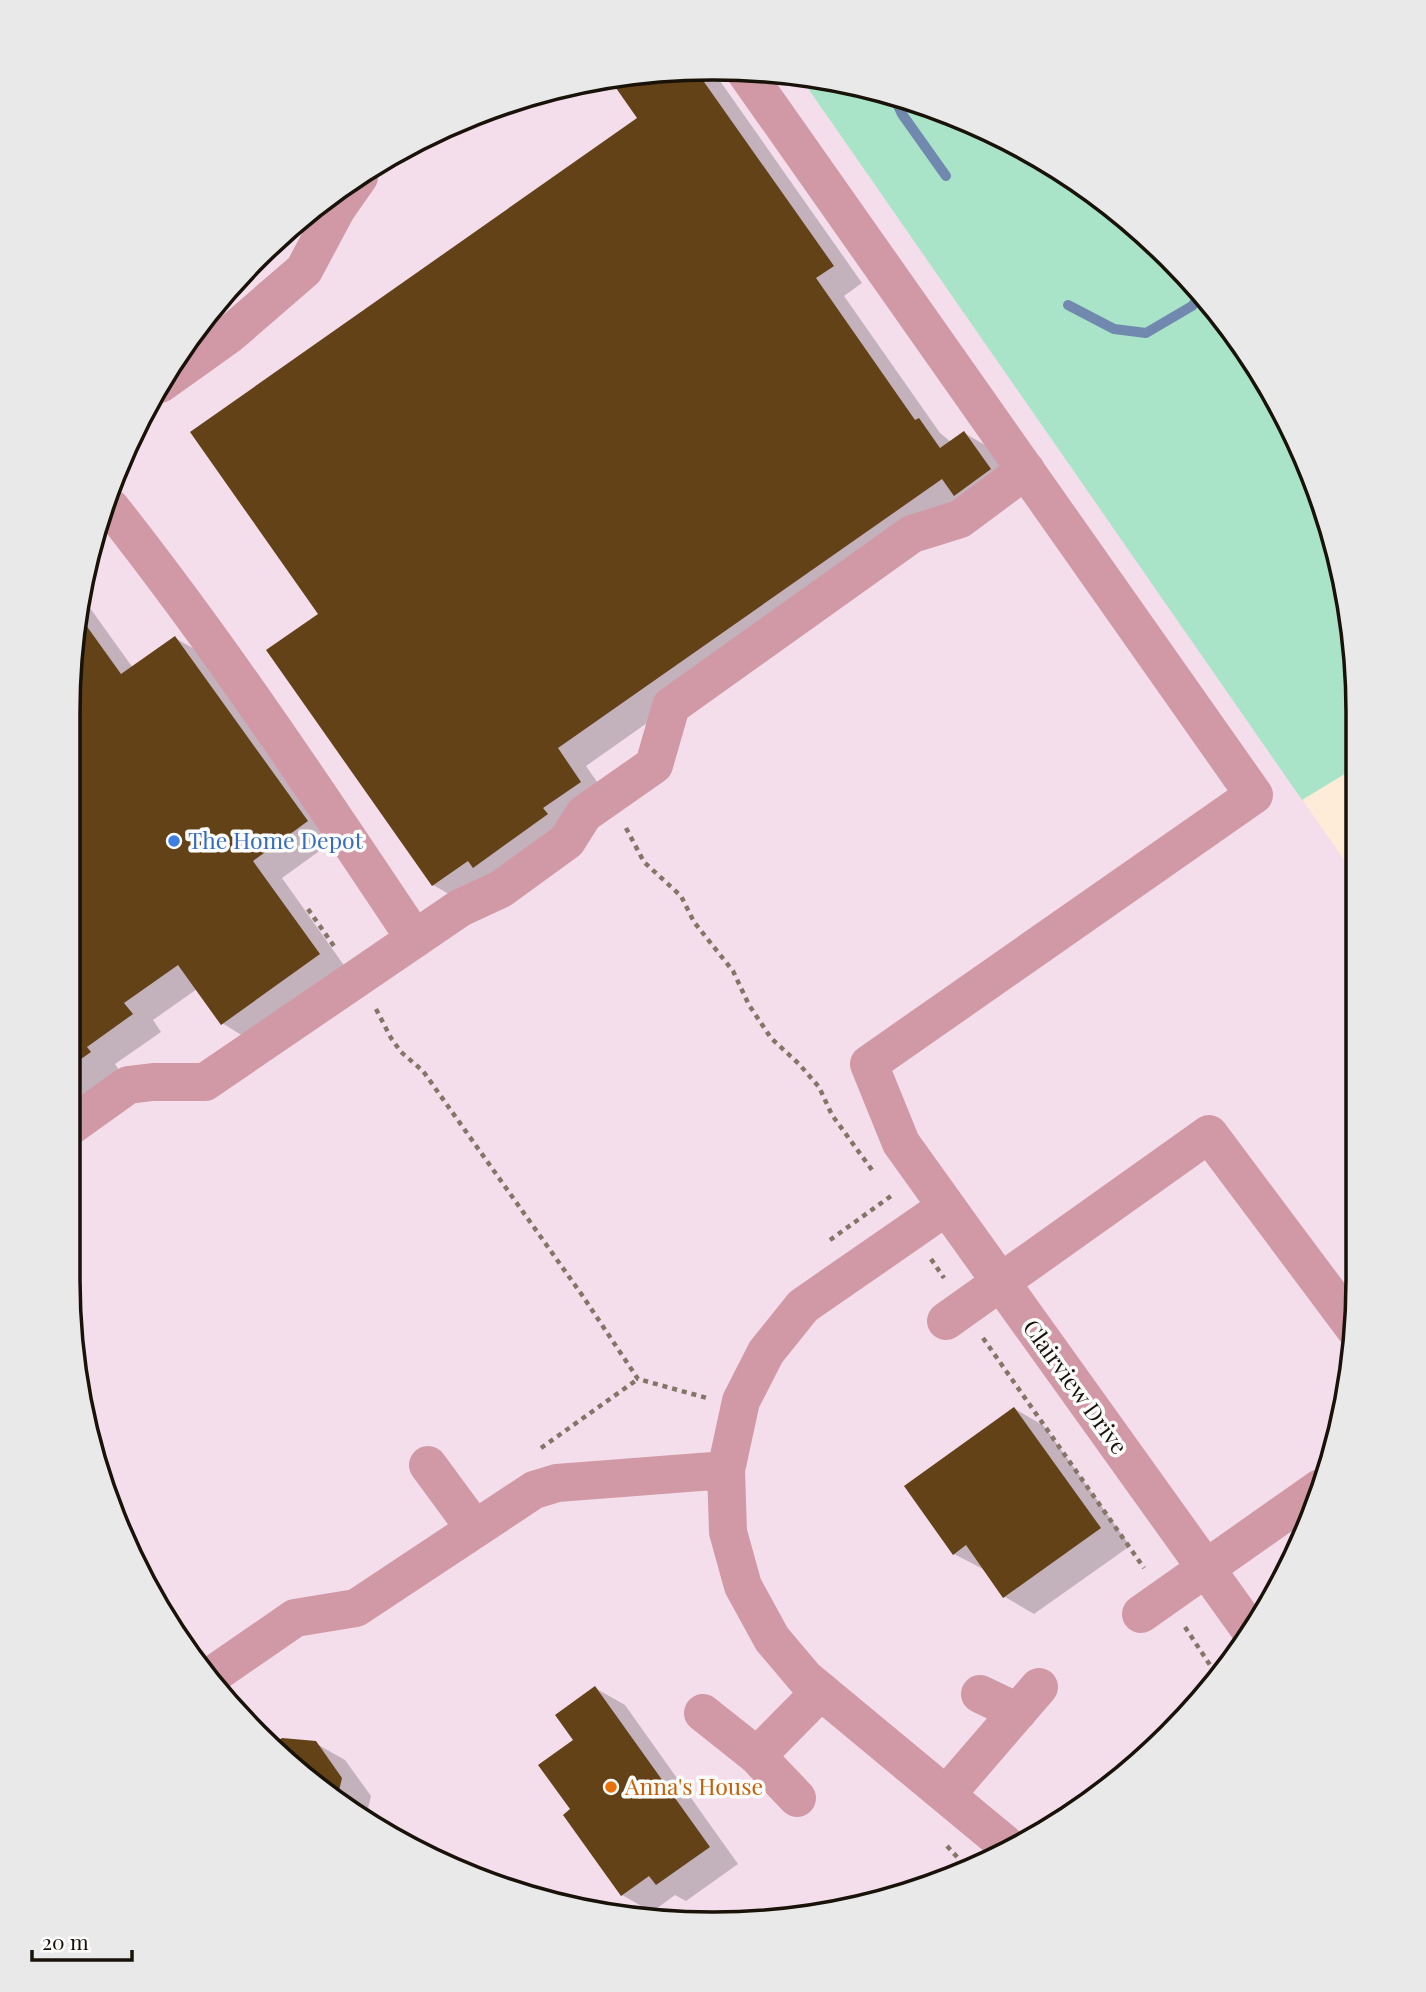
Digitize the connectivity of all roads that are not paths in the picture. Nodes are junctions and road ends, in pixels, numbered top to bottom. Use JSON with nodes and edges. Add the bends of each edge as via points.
{"nodes":[{"id":1,"x":752,"y":82,"type":"edge"},
{"id":2,"x":342,"y":201,"type":"edge"},
{"id":3,"x":184,"y":367,"type":"edge"},
{"id":4,"x":1026,"y":470,"type":"junction"},
{"id":5,"x":114,"y":511,"type":"edge"},
{"id":6,"x":415,"y":939,"type":"junction"},
{"id":7,"x":80,"y":1119,"type":"edge"},
{"id":8,"x":946,"y":1207,"type":"junction"},
{"id":9,"x":1000,"y":1284,"type":"junction"},
{"id":10,"x":1344,"y":1315,"type":"edge"},
{"id":11,"x":946,"y":1321,"type":"dead end"},
{"id":12,"x":428,"y":1465,"type":"dead end"},
{"id":13,"x":726,"y":1470,"type":"junction"},
{"id":14,"x":1306,"y":1498,"type":"edge"},
{"id":15,"x":475,"y":1529,"type":"junction"},
{"id":16,"x":1206,"y":1569,"type":"junction"},
{"id":17,"x":1141,"y":1614,"type":"dead end"},
{"id":18,"x":1244,"y":1622,"type":"edge"},
{"id":19,"x":217,"y":1672,"type":"edge"},
{"id":20,"x":821,"y":1691,"type":"junction"},
{"id":21,"x":980,"y":1694,"type":"dead end"},
{"id":22,"x":703,"y":1713,"type":"dead end"},
{"id":23,"x":757,"y":1756,"type":"junction"},
{"id":24,"x":797,"y":1798,"type":"dead end"},
{"id":25,"x":960,"y":1806,"type":"junction"},
{"id":26,"x":1002,"y":1841,"type":"edge"},
{"id":27,"x":988,"y":1848,"type":"edge"}],
"edges":[{"from":1,"to":4,"type":"street"},
{"from":2,"to":3,"type":"street","via":[[304,270]]},
{"from":4,"to":6,"type":"street","via":[[960,519],[912,534],[671,706],[654,765],[584,814],[567,841],[501,889],[460,908]]},
{"from":4,"to":8,"type":"street","name":"Clairview Drive","via":[[1254,795],[870,1064],[884,1145]]},
{"from":5,"to":6,"type":"street","via":[[308,779]]},
{"from":6,"to":7,"type":"street","via":[[205,1082],[128,1085]]},
{"from":8,"to":9,"type":"street","name":"Clairview Drive"},
{"from":8,"to":13,"type":"street","via":[[803,1306],[766,1352],[741,1401]]},
{"from":9,"to":10,"type":"street","via":[[1209,1134]]},
{"from":9,"to":11,"type":"street"},
{"from":9,"to":16,"type":"street","name":"Clairview Drive"},
{"from":12,"to":15,"type":"street"},
{"from":13,"to":15,"type":"street","via":[[557,1483],[534,1490]]},
{"from":13,"to":20,"type":"street","via":[[729,1532],[743,1586],[772,1639]]},
{"from":14,"to":16,"type":"street"},
{"from":15,"to":19,"type":"street","via":[[356,1608],[295,1618]]},
{"from":16,"to":17,"type":"street"},
{"from":16,"to":18,"type":"street","name":"Clairview Drive"},
{"from":20,"to":23,"type":"street"},
{"from":20,"to":25,"type":"street"},
{"from":21,"to":25,"type":"street","via":[[1029,1699]]},
{"from":22,"to":23,"type":"street"},
{"from":23,"to":24,"type":"street"},
{"from":25,"to":26,"type":"street"},
{"from":25,"to":27,"type":"street"}]}
